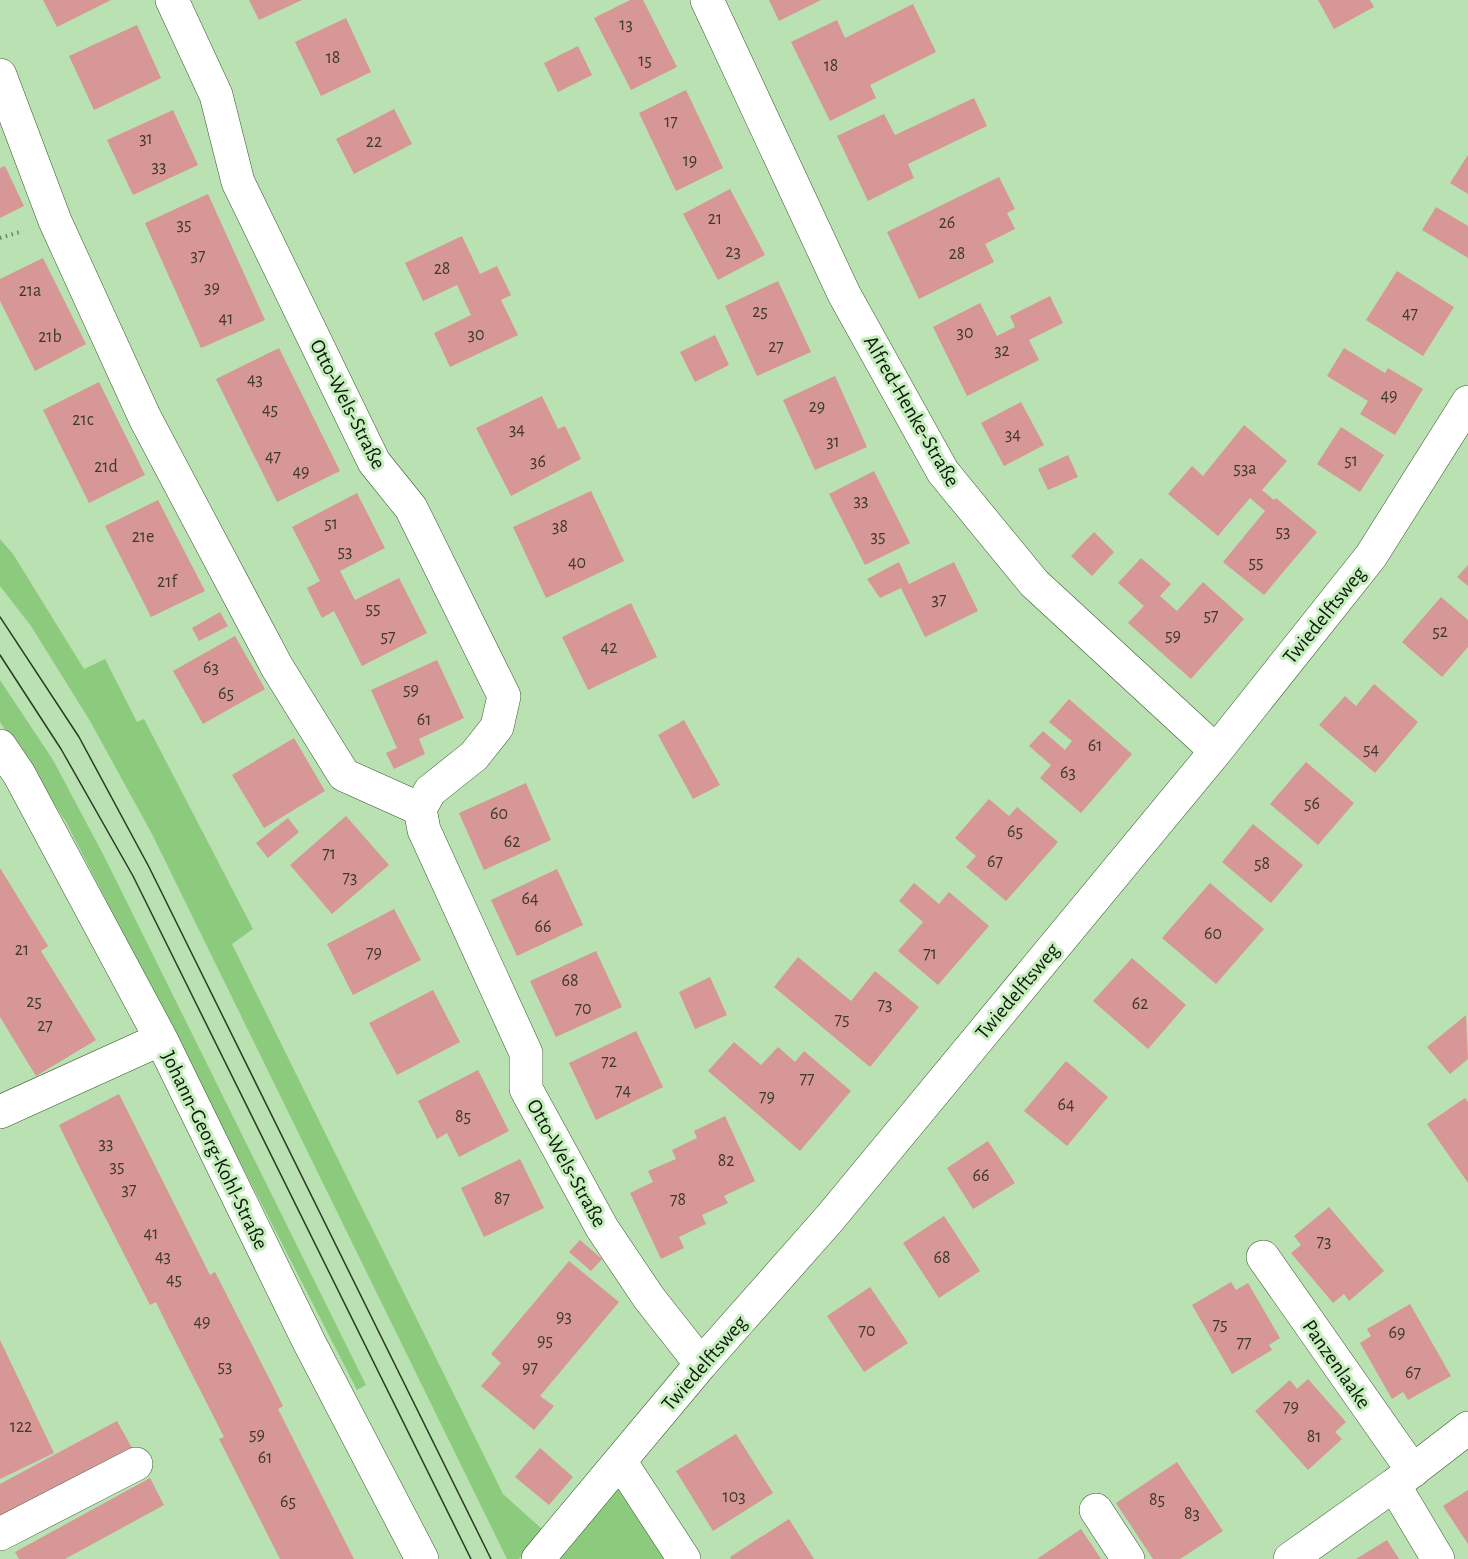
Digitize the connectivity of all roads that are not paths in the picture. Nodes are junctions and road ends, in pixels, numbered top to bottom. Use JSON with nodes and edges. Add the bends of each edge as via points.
{"nodes":[{"id":1,"x":172,"y":0,"type":"edge"},
{"id":2,"x":707,"y":0,"type":"edge"},
{"id":3,"x":0,"y":75,"type":"edge"},
{"id":4,"x":1468,"y":402,"type":"edge"},
{"id":5,"x":0,"y":747,"type":"edge"},
{"id":6,"x":1216,"y":751,"type":"junction"},
{"id":7,"x":420,"y":809,"type":"junction"},
{"id":8,"x":161,"y":1039,"type":"junction"},
{"id":9,"x":0,"y":1112,"type":"edge"},
{"id":10,"x":1263,"y":1257,"type":"dead end"},
{"id":11,"x":701,"y":1364,"type":"junction"},
{"id":12,"x":1468,"y":1428,"type":"edge"},
{"id":13,"x":620,"y":1461,"type":"junction"},
{"id":14,"x":136,"y":1464,"type":"dead end"},
{"id":15,"x":1403,"y":1478,"type":"junction"},
{"id":16,"x":1096,"y":1510,"type":"dead end"},
{"id":17,"x":0,"y":1534,"type":"edge"},
{"id":18,"x":422,"y":1559,"type":"edge"},
{"id":19,"x":537,"y":1559,"type":"edge"},
{"id":20,"x":684,"y":1559,"type":"edge"},
{"id":21,"x":1128,"y":1559,"type":"edge"},
{"id":22,"x":1290,"y":1559,"type":"edge"},
{"id":23,"x":1438,"y":1559,"type":"edge"}],
"edges":[{"from":1,"to":7,"type":"street","name":"Otto-Wels-Straße","via":[[216,95],[238,182],[374,462],[411,508],[504,696],[497,727],[474,756],[430,791]]},
{"from":2,"to":6,"type":"street","name":"Alfred-Henke-Straße","via":[[844,294],[943,472],[1034,583]]},
{"from":3,"to":7,"type":"street","via":[[55,221],[145,418],[277,667],[344,775]]},
{"from":4,"to":6,"type":"street","name":"Twiedelftsweg","via":[[1371,556]]},
{"from":5,"to":8,"type":"street","name":"Johann-Georg-Kohl-Straße","via":[[19,774]]},
{"from":6,"to":11,"type":"street","name":"Twiedelftsweg","via":[[830,1218]]},
{"from":7,"to":11,"type":"street","name":"Otto-Wels-Straße","via":[[424,830],[526,1053],[526,1089],[602,1228],[649,1298]]},
{"from":8,"to":9,"type":"street"},
{"from":8,"to":18,"type":"street","name":"Johann-Georg-Kohl-Straße","via":[[309,1342]]},
{"from":10,"to":15,"type":"street","name":"Panzenlaake"},
{"from":11,"to":13,"type":"street","name":"Twiedelftsweg"},
{"from":12,"to":15,"type":"street"},
{"from":13,"to":19,"type":"street","name":"Twiedelftsweg"},
{"from":13,"to":20,"type":"street"},
{"from":14,"to":17,"type":"street"},
{"from":15,"to":22,"type":"street"},
{"from":15,"to":23,"type":"street","name":"Panzenlaake"},
{"from":16,"to":21,"type":"street"}]}
